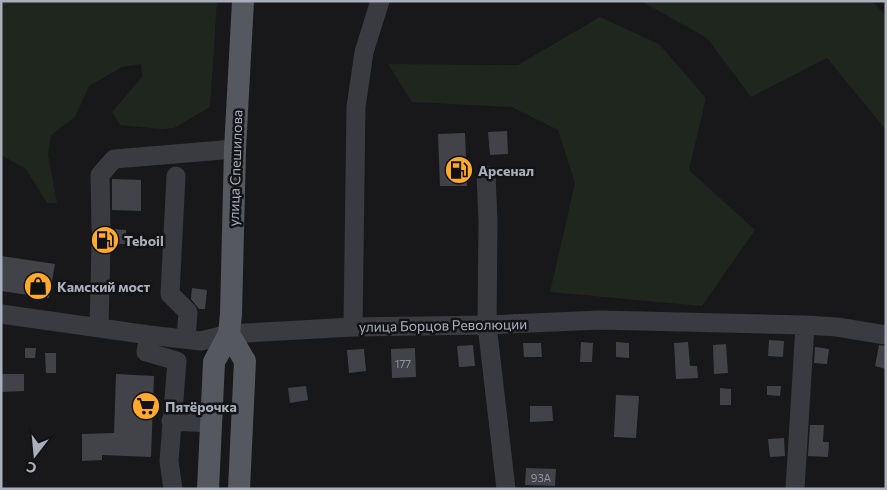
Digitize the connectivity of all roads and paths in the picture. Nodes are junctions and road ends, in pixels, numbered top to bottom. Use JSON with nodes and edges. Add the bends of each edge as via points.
{"nodes":[{"id":1,"x":243,"y":1,"type":"edge"},
{"id":2,"x":380,"y":1,"type":"edge"},
{"id":3,"x":235,"y":149,"type":"junction"},
{"id":4,"x":486,"y":174,"type":"dead end"},
{"id":5,"x":176,"y":176,"type":"dead end"},
{"id":6,"x":1,"y":314,"type":"edge"},
{"id":7,"x":488,"y":324,"type":"junction"},
{"id":8,"x":805,"y":325,"type":"junction"},
{"id":9,"x":353,"y":327,"type":"junction"},
{"id":10,"x":99,"y":328,"type":"junction"},
{"id":11,"x":229,"y":334,"type":"junction"},
{"id":12,"x":148,"y":335,"type":"junction"},
{"id":13,"x":886,"y":335,"type":"edge"},
{"id":14,"x":186,"y":339,"type":"junction"},
{"id":15,"x":171,"y":421,"type":"junction"},
{"id":16,"x":211,"y":423,"type":"junction"},
{"id":17,"x":173,"y":489,"type":"edge"},
{"id":18,"x":208,"y":489,"type":"edge"},
{"id":19,"x":240,"y":489,"type":"edge"},
{"id":20,"x":506,"y":489,"type":"edge"},
{"id":21,"x":795,"y":489,"type":"edge"}],
"edges":[{"from":1,"to":3,"type":"main road","name":"улица Спешилова"},
{"from":2,"to":9,"type":"street","via":[[364,52],[356,107]]},
{"from":3,"to":10,"type":"street","via":[[114,158],[100,175]]},
{"from":3,"to":11,"type":"main road","name":"улица Спешилова"},
{"from":4,"to":7,"type":"street"},
{"from":5,"to":14,"type":"street","via":[[170,294],[188,312]]},
{"from":6,"to":10,"type":"street","name":"улица Борцов Революции"},
{"from":7,"to":8,"type":"street","name":"улица Борцов Революции","via":[[600,320]]},
{"from":7,"to":9,"type":"street","name":"улица Борцов Революции"},
{"from":7,"to":20,"type":"street"},
{"from":8,"to":13,"type":"street","name":"улица Борцов Революции"},
{"from":8,"to":21,"type":"street"},
{"from":9,"to":11,"type":"street","name":"улица Борцов Революции"},
{"from":10,"to":12,"type":"street","name":"улица Борцов Революции"},
{"from":11,"to":14,"type":"street","name":"улица Борцов Революции","via":[[201,341]]},
{"from":11,"to":16,"type":"main road","name":"улица Спешилова","via":[[214,362]]},
{"from":11,"to":19,"type":"main road","via":[[245,361]]},
{"from":12,"to":14,"type":"street","name":"улица Борцов Революции"},
{"from":12,"to":15,"type":"street","via":[[146,352],[177,361]]},
{"from":15,"to":16,"type":"street"},
{"from":15,"to":17,"type":"street","via":[[169,461]]},
{"from":16,"to":18,"type":"main road","name":"улица Спешилова"}]}
